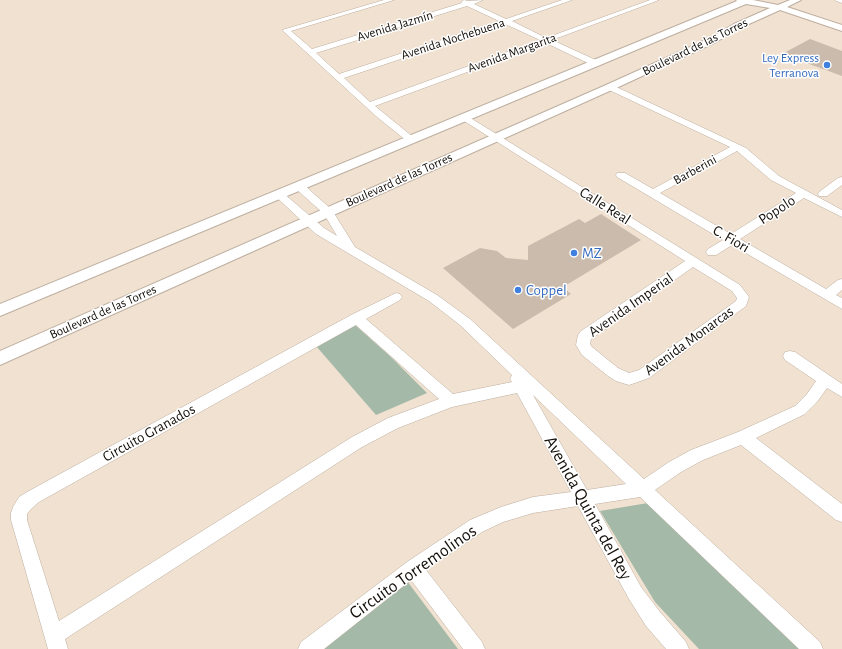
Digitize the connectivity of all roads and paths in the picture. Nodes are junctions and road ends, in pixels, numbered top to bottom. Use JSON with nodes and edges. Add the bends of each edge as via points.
{"nodes":[{"id":1,"x":391,"y":0,"type":"edge"},
{"id":2,"x":460,"y":0,"type":"edge"},
{"id":3,"x":480,"y":0,"type":"edge"},
{"id":4,"x":569,"y":0,"type":"edge"},
{"id":5,"x":656,"y":0,"type":"edge"},
{"id":6,"x":764,"y":0,"type":"edge"},
{"id":7,"x":838,"y":0,"type":"edge"},
{"id":8,"x":742,"y":1,"type":"edge"},
{"id":9,"x":795,"y":1,"type":"edge"},
{"id":10,"x":842,"y":1,"type":"edge"},
{"id":11,"x":468,"y":4,"type":"junction"},
{"id":12,"x":723,"y":5,"type":"edge"},
{"id":13,"x":777,"y":10,"type":"junction"},
{"id":14,"x":506,"y":21,"type":"junction"},
{"id":15,"x":749,"y":21,"type":"junction"},
{"id":16,"x":842,"y":28,"type":"edge"},
{"id":17,"x":842,"y":32,"type":"edge"},
{"id":18,"x":547,"y":41,"type":"junction"},
{"id":19,"x":310,"y":52,"type":"junction"},
{"id":20,"x":594,"y":63,"type":"junction"},
{"id":21,"x":338,"y":77,"type":"junction"},
{"id":22,"x":610,"y":87,"type":"junction"},
{"id":23,"x":369,"y":105,"type":"junction"},
{"id":24,"x":464,"y":117,"type":"junction"},
{"id":25,"x":495,"y":137,"type":"junction"},
{"id":26,"x":410,"y":139,"type":"junction"},
{"id":27,"x":737,"y":147,"type":"junction"},
{"id":28,"x":621,"y":175,"type":"dead end"},
{"id":29,"x":841,"y":181,"type":"edge"},
{"id":30,"x":299,"y":186,"type":"junction"},
{"id":31,"x":653,"y":193,"type":"junction"},
{"id":32,"x":278,"y":194,"type":"junction"},
{"id":33,"x":802,"y":194,"type":"junction"},
{"id":34,"x":823,"y":194,"type":"dead end"},
{"id":35,"x":328,"y":212,"type":"junction"},
{"id":36,"x":842,"y":214,"type":"edge"},
{"id":37,"x":307,"y":221,"type":"junction"},
{"id":38,"x":731,"y":239,"type":"junction"},
{"id":39,"x":350,"y":249,"type":"junction"},
{"id":40,"x":712,"y":252,"type":"dead end"},
{"id":41,"x":693,"y":261,"type":"junction"},
{"id":42,"x":842,"y":283,"type":"edge"},
{"id":43,"x":827,"y":295,"type":"junction"},
{"id":44,"x":396,"y":297,"type":"dead end"},
{"id":45,"x":743,"y":297,"type":"joint"},
{"id":46,"x":842,"y":304,"type":"edge"},
{"id":47,"x":0,"y":310,"type":"edge"},
{"id":48,"x":356,"y":318,"type":"junction"},
{"id":49,"x":790,"y":356,"type":"dead end"},
{"id":50,"x":0,"y":358,"type":"edge"},
{"id":51,"x":629,"y":379,"type":"joint"},
{"id":52,"x":825,"y":379,"type":"junction"},
{"id":53,"x":525,"y":385,"type":"junction"},
{"id":54,"x":842,"y":391,"type":"edge"},
{"id":55,"x":451,"y":401,"type":"junction"},
{"id":56,"x":743,"y":437,"type":"junction"},
{"id":57,"x":643,"y":489,"type":"junction"},
{"id":58,"x":583,"y":498,"type":"junction"},
{"id":59,"x":842,"y":514,"type":"edge"},
{"id":60,"x":413,"y":568,"type":"junction"},
{"id":61,"x":56,"y":642,"type":"edge"},
{"id":62,"x":308,"y":649,"type":"edge"},
{"id":63,"x":475,"y":649,"type":"edge"},
{"id":64,"x":679,"y":649,"type":"edge"},
{"id":65,"x":813,"y":649,"type":"edge"}],
"edges":[{"from":1,"to":19,"type":"street","via":[[286,30]]},
{"from":2,"to":11,"type":"street"},
{"from":3,"to":11,"type":"street","name":"Avenida Jazmín"},
{"from":4,"to":14,"type":"street","name":"Avenida Nochebuena"},
{"from":5,"to":18,"type":"street","name":"Avenida Margarita"},
{"from":6,"to":9,"type":"street"},
{"from":7,"to":10,"type":"street"},
{"from":8,"to":12,"type":"street","name":"Boulevard de las Torres"},
{"from":8,"to":13,"type":"street"},
{"from":9,"to":13,"type":"street","name":"Boulevard de las Torres"},
{"from":11,"to":14,"type":"street"},
{"from":11,"to":19,"type":"street","name":"Avenida Jazmín"},
{"from":12,"to":15,"type":"street","via":[[747,10],[751,13]]},
{"from":12,"to":20,"type":"street","name":"Boulevard de las Torres"},
{"from":13,"to":15,"type":"street","name":"Boulevard de las Torres"},
{"from":13,"to":16,"type":"street"},
{"from":13,"to":17,"type":"street"},
{"from":14,"to":18,"type":"street"},
{"from":14,"to":21,"type":"street","name":"Avenida Nochebuena"},
{"from":15,"to":22,"type":"street","name":"Boulevard de las Torres"},
{"from":18,"to":20,"type":"street"},
{"from":18,"to":23,"type":"street","name":"Avenida Margarita"},
{"from":19,"to":21,"type":"street"},
{"from":20,"to":24,"type":"street","name":"Boulevard de las Torres"},
{"from":21,"to":23,"type":"street"},
{"from":22,"to":25,"type":"street","name":"Boulevard de las Torres"},
{"from":22,"to":27,"type":"street"},
{"from":23,"to":26,"type":"street"},
{"from":24,"to":25,"type":"street","name":"Calle Real"},
{"from":24,"to":26,"type":"street","name":"Boulevard de las Torres"},
{"from":25,"to":35,"type":"street","name":"Boulevard de las Torres"},
{"from":25,"to":41,"type":"street","name":"Calle Real"},
{"from":26,"to":30,"type":"street","name":"Boulevard de las Torres"},
{"from":27,"to":31,"type":"street","name":"Barberini"},
{"from":27,"to":33,"type":"street","via":[[775,178]]},
{"from":28,"to":31,"type":"street","name":"C. Fiori"},
{"from":29,"to":34,"type":"street"},
{"from":30,"to":32,"type":"street","name":"Boulevard de las Torres"},
{"from":30,"to":35,"type":"street"},
{"from":31,"to":38,"type":"street","name":"C. Fiori"},
{"from":32,"to":37,"type":"street","name":"Avenida Quinta del Rey"},
{"from":32,"to":47,"type":"street","name":"Boulevard de las Torres"},
{"from":33,"to":36,"type":"street"},
{"from":33,"to":38,"type":"street","name":"Popolo"},
{"from":35,"to":37,"type":"street","name":"Boulevard de las Torres"},
{"from":35,"to":39,"type":"street"},
{"from":37,"to":39,"type":"street","name":"Avenida Quinta del Rey"},
{"from":37,"to":50,"type":"street","name":"Boulevard de las Torres"},
{"from":38,"to":40,"type":"street","name":"Popolo"},
{"from":38,"to":43,"type":"street","name":"C. Fiori"},
{"from":39,"to":53,"type":"street","name":"Avenida Quinta del Rey","via":[[449,310],[506,360]]},
{"from":41,"to":45,"type":"street","name":"Calle Real","via":[[736,288]]},
{"from":41,"to":51,"type":"street","name":"Avenida Imperial","via":[[582,339],[587,351],[613,372]]},
{"from":42,"to":43,"type":"street"},
{"from":43,"to":46,"type":"street","name":"C. Fiori"},
{"from":44,"to":48,"type":"street","name":"Circuito Granados"},
{"from":45,"to":51,"type":"street","name":"Avenida Monarcas","via":[[742,303],[644,374]]},
{"from":48,"to":55,"type":"street"},
{"from":48,"to":61,"type":"street","name":"Circuito Granados","via":[[25,503],[19,513],[19,520]]},
{"from":49,"to":52,"type":"street"},
{"from":52,"to":54,"type":"street"},
{"from":52,"to":56,"type":"street","name":"Circuito Torremolinos","via":[[800,410]]},
{"from":53,"to":55,"type":"street"},
{"from":53,"to":57,"type":"street"},
{"from":53,"to":58,"type":"street","name":"Avenida Quinta del Rey"},
{"from":55,"to":61,"type":"street","via":[[393,423],[357,442]]},
{"from":56,"to":57,"type":"street","name":"Circuito Torremolinos","via":[[697,455]]},
{"from":56,"to":59,"type":"street"},
{"from":57,"to":58,"type":"street","name":"Circuito Torremolinos"},
{"from":57,"to":65,"type":"street"},
{"from":58,"to":60,"type":"street","name":"Circuito Torremolinos","via":[[533,505],[501,515],[476,526]]},
{"from":58,"to":64,"type":"street","name":"Avenida Quinta del Rey","via":[[635,593]]},
{"from":60,"to":62,"type":"street","name":"Circuito Torremolinos"},
{"from":60,"to":63,"type":"street"}]}
